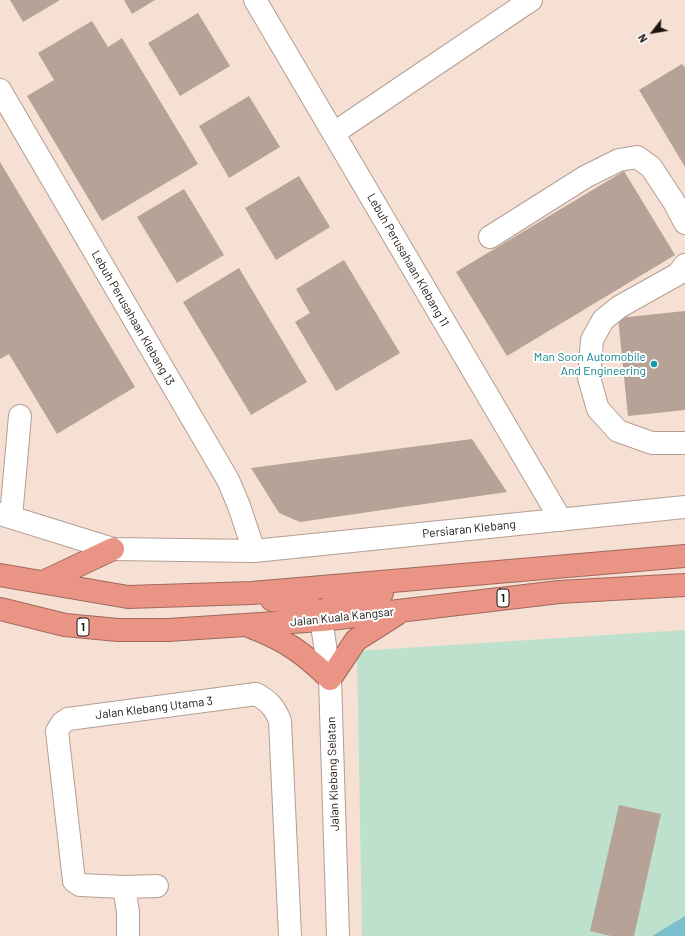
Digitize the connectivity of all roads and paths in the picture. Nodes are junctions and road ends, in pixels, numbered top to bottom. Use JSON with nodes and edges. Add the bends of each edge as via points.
{"nodes":[{"id":1,"x":255,"y":0,"type":"edge"},
{"id":2,"x":531,"y":0,"type":"edge"},
{"id":3,"x":0,"y":90,"type":"edge"},
{"id":4,"x":334,"y":133,"type":"junction"},
{"id":5,"x":685,"y":223,"type":"edge"},
{"id":6,"x":490,"y":237,"type":"dead end"},
{"id":7,"x":685,"y":266,"type":"edge"},
{"id":8,"x":20,"y":416,"type":"dead end"},
{"id":9,"x":685,"y":443,"type":"edge"},
{"id":10,"x":8,"y":458,"type":"edge"},
{"id":11,"x":685,"y":506,"type":"edge"},
{"id":12,"x":5,"y":516,"type":"edge"},
{"id":13,"x":561,"y":520,"type":"junction"},
{"id":14,"x":114,"y":549,"type":"junction"},
{"id":15,"x":254,"y":551,"type":"junction"},
{"id":16,"x":685,"y":556,"type":"edge"},
{"id":17,"x":515,"y":571,"type":"junction"},
{"id":18,"x":0,"y":575,"type":"edge"},
{"id":19,"x":43,"y":582,"type":"junction"},
{"id":20,"x":685,"y":585,"type":"edge"},
{"id":21,"x":233,"y":594,"type":"junction"},
{"id":22,"x":0,"y":609,"type":"edge"},
{"id":23,"x":403,"y":610,"type":"junction"},
{"id":24,"x":321,"y":616,"type":"junction"},
{"id":25,"x":246,"y":625,"type":"junction"},
{"id":26,"x":330,"y":679,"type":"junction"},
{"id":27,"x":157,"y":886,"type":"dead end"},
{"id":28,"x":124,"y":887,"type":"junction"},
{"id":29,"x":128,"y":936,"type":"edge"},
{"id":30,"x":290,"y":936,"type":"edge"},
{"id":31,"x":338,"y":936,"type":"edge"}],
"edges":[{"from":1,"to":4,"type":"street","name":"Lebuh Perusahaan Klebang 11"},
{"from":2,"to":4,"type":"street"},
{"from":3,"to":15,"type":"street","name":"Lebuh Perusahaan Klebang 13","via":[[228,480]]},
{"from":4,"to":13,"type":"street","name":"Lebuh Perusahaan Klebang 11"},
{"from":5,"to":6,"type":"street","via":[[651,167],[637,157],[619,160],[585,177]]},
{"from":7,"to":9,"type":"street","via":[[678,274],[619,307],[603,320],[592,340],[588,378],[598,409],[618,431],[652,442]]},
{"from":8,"to":10,"type":"street"},
{"from":10,"to":12,"type":"street"},
{"from":11,"to":13,"type":"street","name":"Persiaran Klebang"},
{"from":12,"to":14,"type":"street","name":"Persiaran Klebang"},
{"from":13,"to":15,"type":"street","name":"Persiaran Klebang"},
{"from":14,"to":15,"type":"street","name":"Persiaran Klebang"},
{"from":14,"to":19,"type":"highway"},
{"from":16,"to":17,"type":"highway","number":"1"},
{"from":17,"to":21,"type":"highway","number":"1"},
{"from":17,"to":24,"type":"highway","via":[[496,580],[380,593],[336,604]]},
{"from":18,"to":19,"type":"highway","number":"1"},
{"from":19,"to":21,"type":"highway","number":"1","via":[[128,597]]},
{"from":20,"to":23,"type":"highway","name":"Jalan Kuala Kangsar","number":"1","via":[[559,592]]},
{"from":21,"to":24,"type":"highway","via":[[302,604]]},
{"from":22,"to":25,"type":"highway","name":"Jalan Kuala Kangsar","number":"1","via":[[66,625],[118,630]]},
{"from":23,"to":24,"type":"highway","name":"Jalan Kuala Kangsar","number":"1"},
{"from":23,"to":26,"type":"highway","via":[[356,640]]},
{"from":24,"to":25,"type":"highway","name":"Jalan Kuala Kangsar","number":"1"},
{"from":24,"to":26,"type":"street","name":"Jalan Klebang Selatan"},
{"from":25,"to":26,"type":"highway","via":[[295,648],[314,662]]},
{"from":26,"to":31,"type":"street","name":"Jalan Klebang Selatan"},
{"from":27,"to":28,"type":"street"},
{"from":28,"to":29,"type":"street"},
{"from":28,"to":30,"type":"street","name":"Jalan Klebang Utama 3","via":[[80,886],[74,881],[57,731],[59,726],[68,719],[256,694],[267,700],[276,710],[280,721]]}]}
